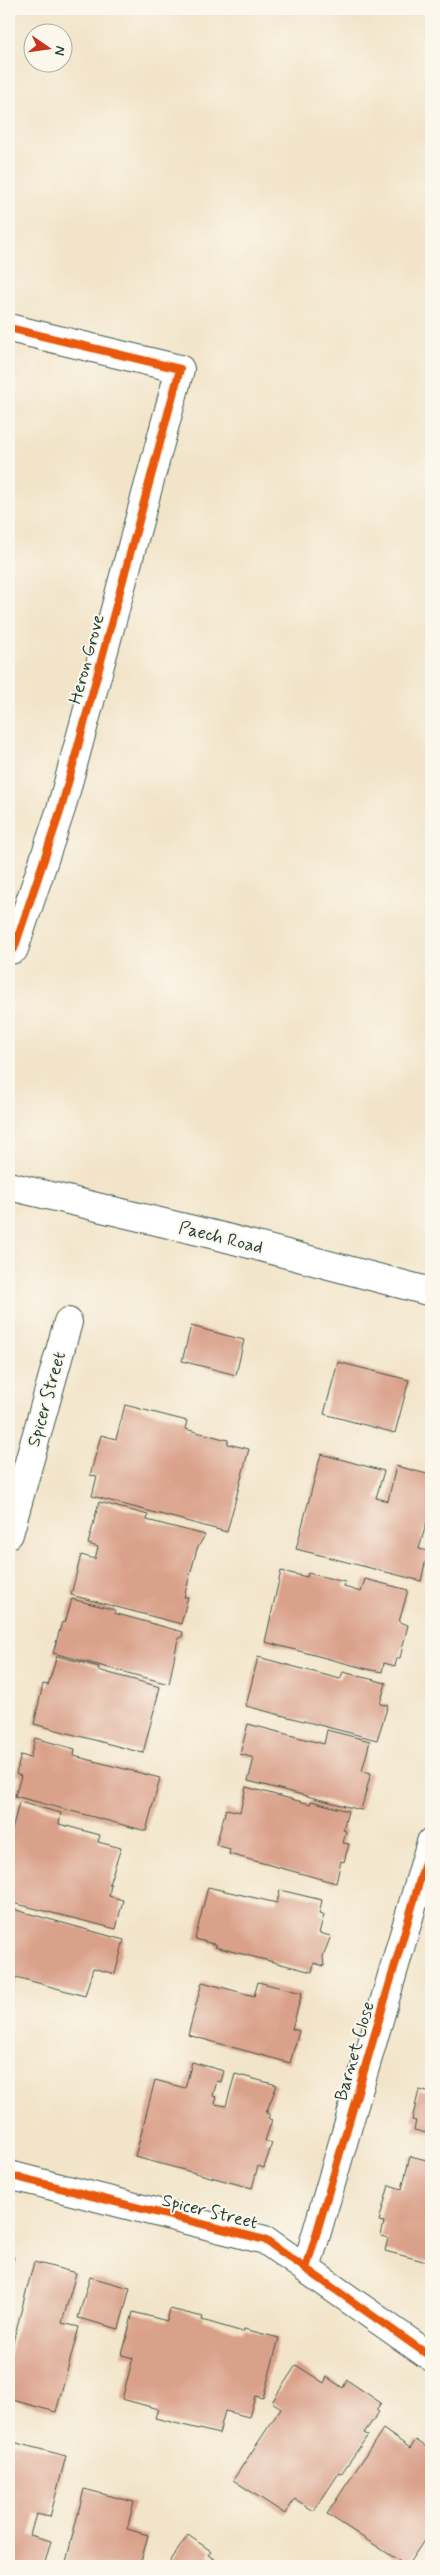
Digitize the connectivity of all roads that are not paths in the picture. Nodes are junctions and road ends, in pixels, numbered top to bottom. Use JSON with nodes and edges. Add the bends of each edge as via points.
{"nodes":[{"id":1,"x":9,"y":328,"type":"edge"},
{"id":2,"x":9,"y":950,"type":"edge"},
{"id":3,"x":9,"y":1186,"type":"edge"},
{"id":4,"x":431,"y":1292,"type":"edge"},
{"id":5,"x":68,"y":1322,"type":"dead end"},
{"id":6,"x":9,"y":1534,"type":"edge"},
{"id":7,"x":431,"y":1842,"type":"edge"},
{"id":8,"x":9,"y":2175,"type":"edge"},
{"id":9,"x":306,"y":2269,"type":"junction"},
{"id":10,"x":431,"y":2357,"type":"edge"}],
"edges":[{"from":1,"to":2,"type":"street","name":"Heron Grove","via":[[180,369],[61,809],[14,950]]},
{"from":3,"to":4,"type":"street","name":"Paech Road","via":[[219,1236]]},
{"from":5,"to":6,"type":"street","name":"Spicer Street"},
{"from":7,"to":9,"type":"street","name":"Barnet Close"},
{"from":8,"to":9,"type":"street","name":"Spicer Street","via":[[265,2240]]},
{"from":9,"to":10,"type":"street","name":"Spicer Street"}]}
